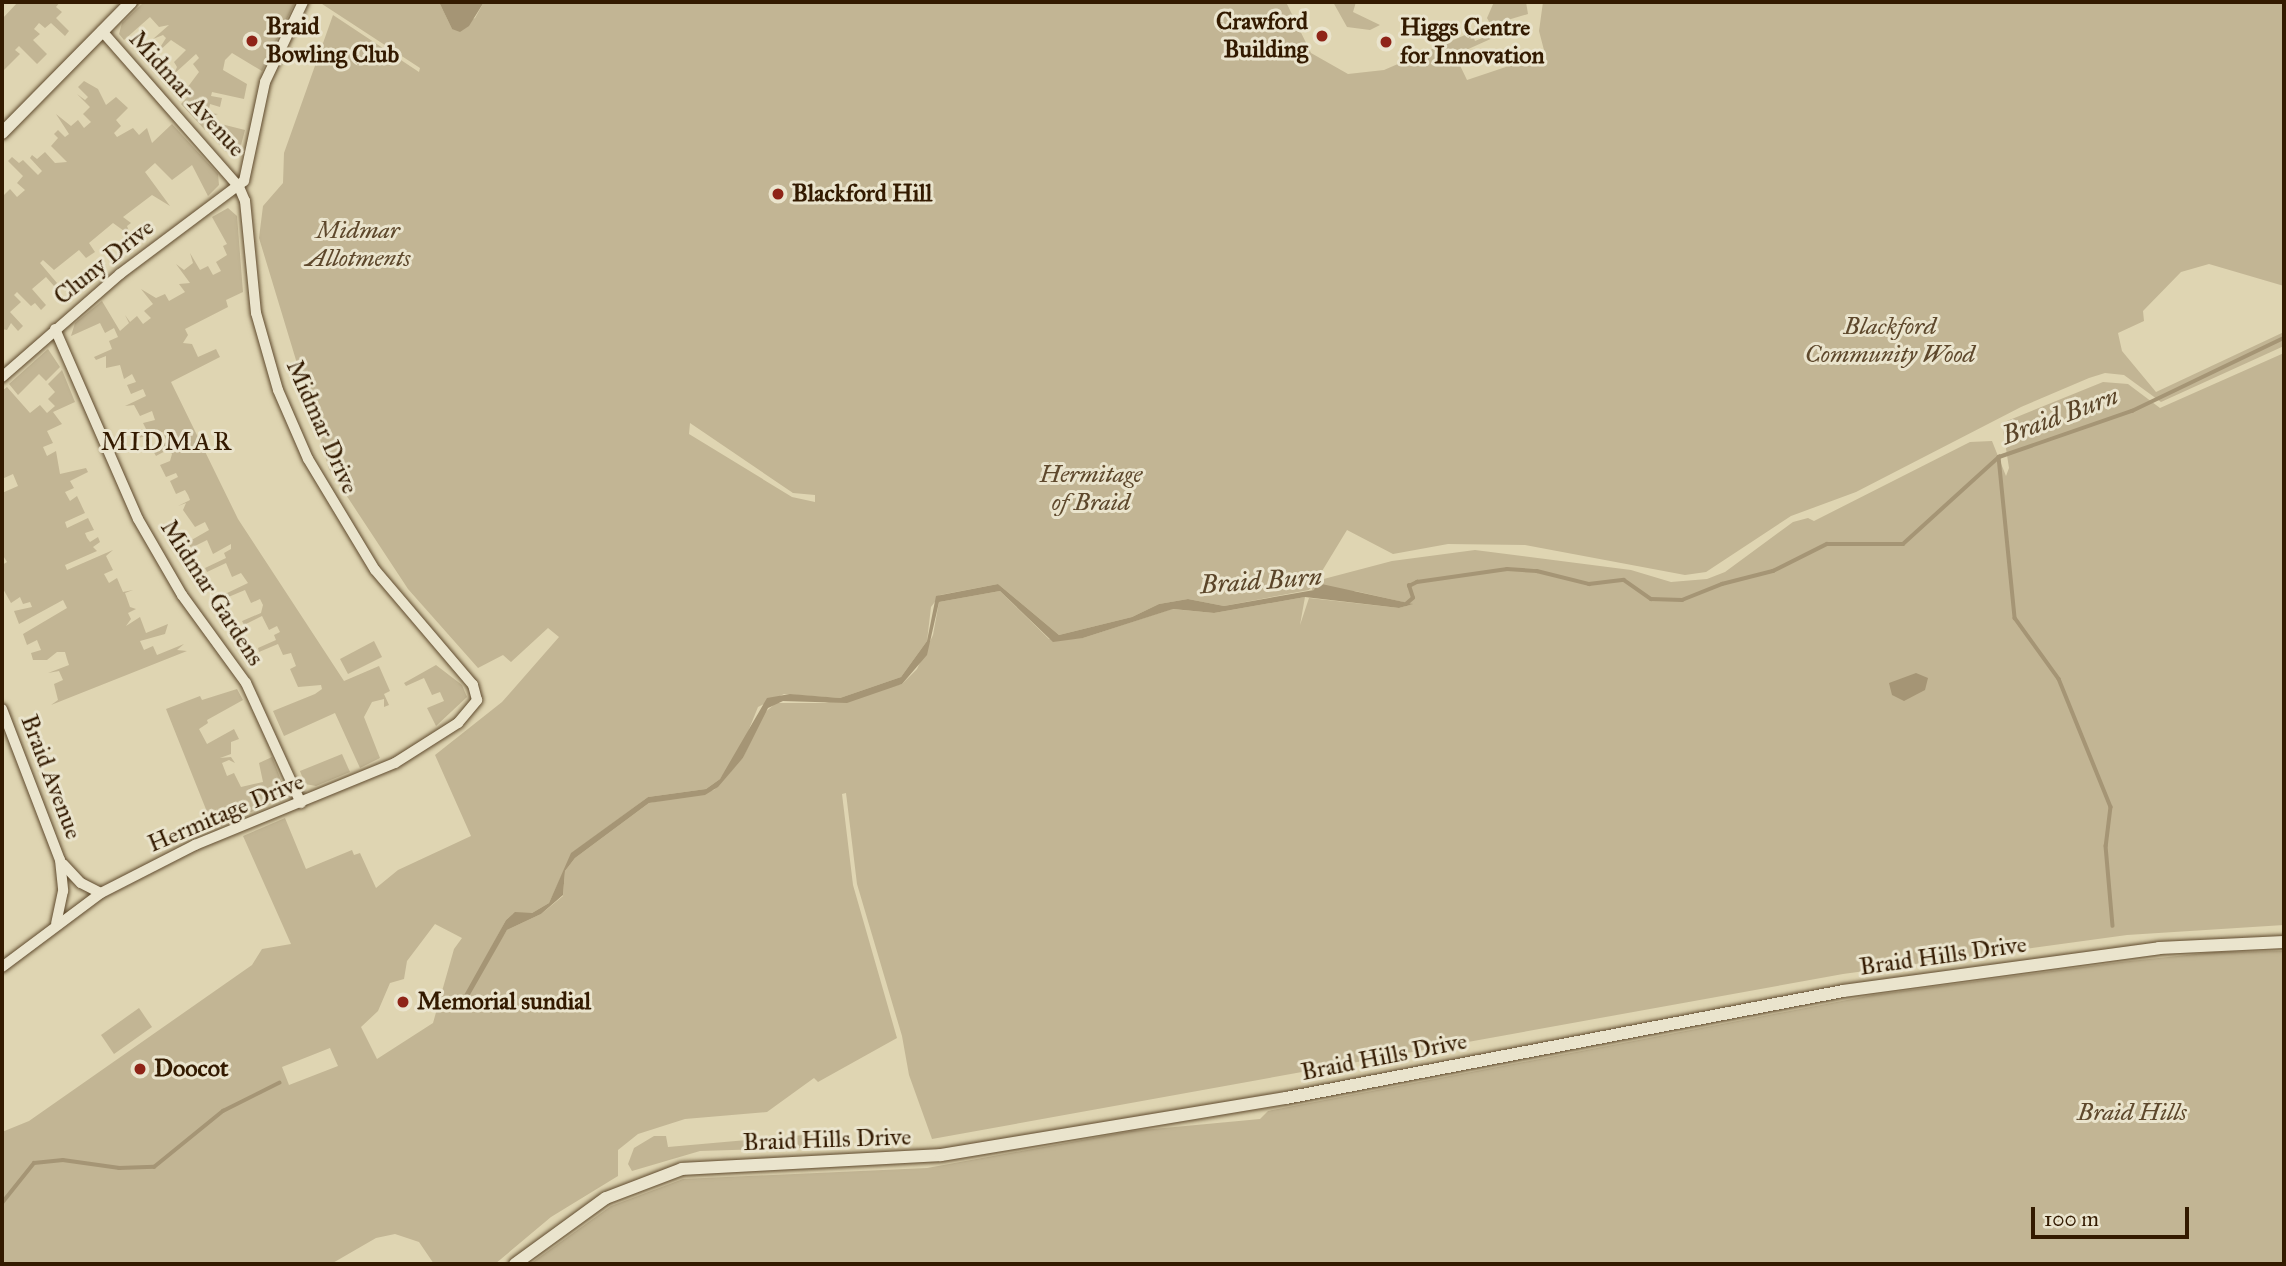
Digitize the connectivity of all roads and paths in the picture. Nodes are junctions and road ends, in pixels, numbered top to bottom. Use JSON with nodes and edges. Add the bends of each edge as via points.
{"nodes":[{"id":1,"x":131,"y":2,"type":"edge"},
{"id":2,"x":303,"y":2,"type":"edge"},
{"id":3,"x":102,"y":31,"type":"junction"},
{"id":4,"x":2,"y":133,"type":"edge"},
{"id":5,"x":239,"y":187,"type":"junction"},
{"id":6,"x":55,"y":329,"type":"junction"},
{"id":7,"x":2,"y":377,"type":"edge"},
{"id":8,"x":2,"y":709,"type":"edge"},
{"id":9,"x":474,"y":709,"type":"joint"},
{"id":10,"x":302,"y":803,"type":"junction"},
{"id":11,"x":60,"y":860,"type":"junction"},
{"id":12,"x":101,"y":893,"type":"junction"},
{"id":13,"x":56,"y":924,"type":"junction"},
{"id":14,"x":2284,"y":942,"type":"edge"},
{"id":15,"x":2,"y":967,"type":"edge"},
{"id":16,"x":515,"y":1264,"type":"edge"}],
"edges":[{"from":1,"to":3,"type":"street"},
{"from":2,"to":5,"type":"street","via":[[269,70],[249,170]]},
{"from":3,"to":4,"type":"street"},
{"from":3,"to":5,"type":"street","name":"Midmar Avenue"},
{"from":5,"to":6,"type":"street","name":"Cluny Drive","via":[[151,249]]},
{"from":5,"to":9,"type":"street","name":"Midmar Drive","via":[[245,201],[256,313],[292,425],[330,501],[370,564],[424,633],[473,685],[478,696]]},
{"from":6,"to":7,"type":"street","name":"Cluny Drive"},
{"from":6,"to":10,"type":"street","name":"Midmar Gardens","via":[[138,519],[183,596],[246,683]]},
{"from":8,"to":11,"type":"street","name":"Braid Avenue"},
{"from":9,"to":10,"type":"street","name":"Hermitage Drive","via":[[405,757]]},
{"from":10,"to":12,"type":"street","name":"Hermitage Drive","via":[[195,845]]},
{"from":11,"to":12,"type":"street","name":"Braid Avenue","via":[[78,881]]},
{"from":11,"to":13,"type":"street","name":"Braid Avenue","via":[[63,891]]},
{"from":12,"to":13,"type":"street","name":"Hermitage Drive"},
{"from":13,"to":15,"type":"street","name":"Hermitage Drive"},
{"from":14,"to":16,"type":"street","name":"Braid Hills Drive","via":[[2193,944],[1843,991],[1286,1098],[941,1155],[682,1169],[606,1198]]}]}
